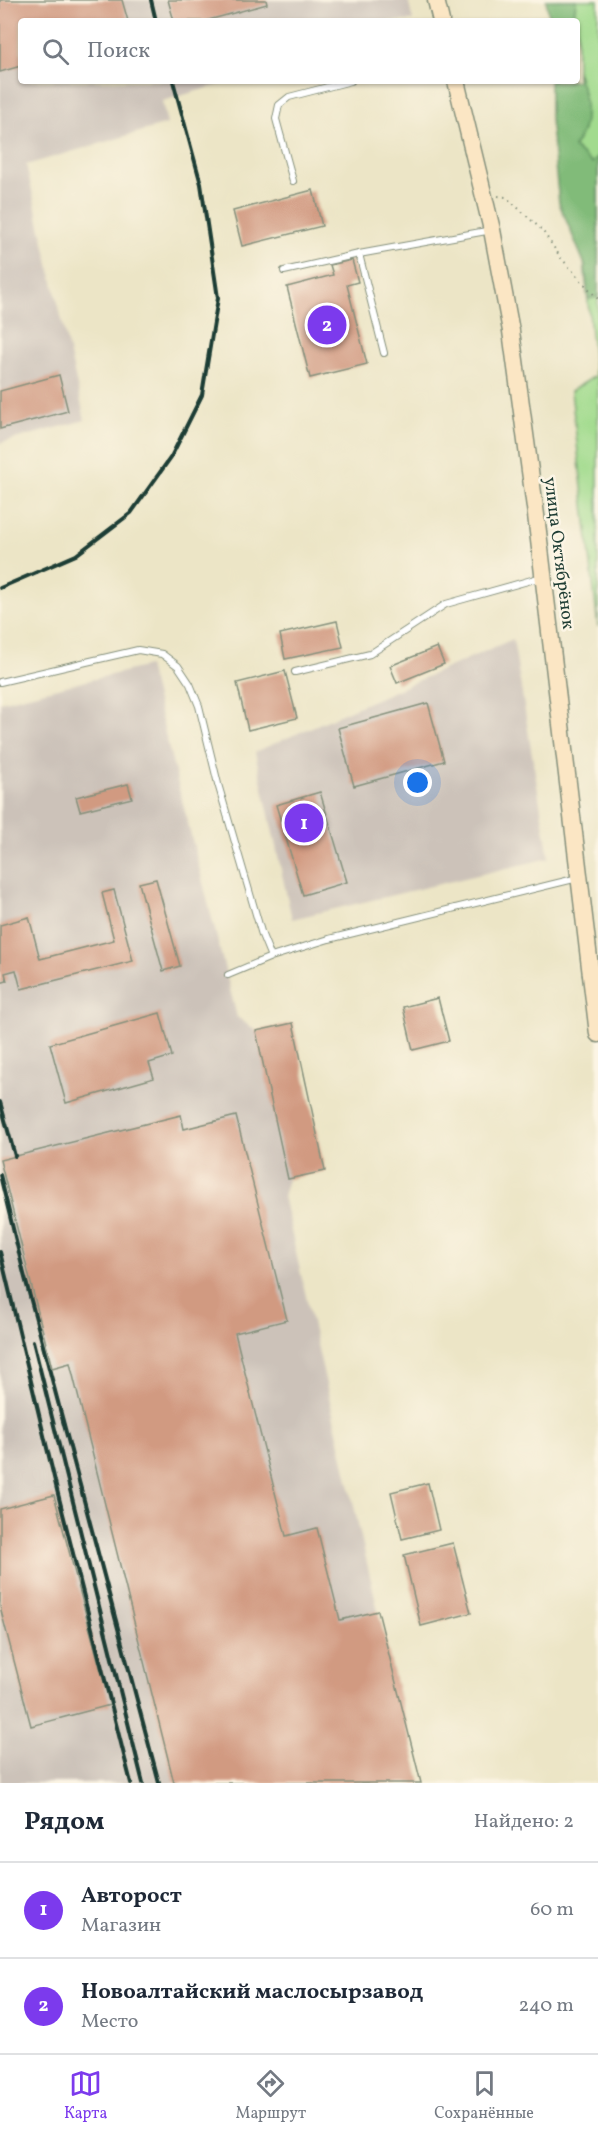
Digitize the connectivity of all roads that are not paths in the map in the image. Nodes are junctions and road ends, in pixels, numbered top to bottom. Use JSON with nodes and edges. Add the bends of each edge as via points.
{"nodes":[{"id":1,"x":436,"y":0,"type":"edge"},
{"id":2,"x":440,"y":18,"type":"edge"},
{"id":3,"x":339,"y":84,"type":"edge"},
{"id":4,"x":457,"y":84,"type":"edge"},
{"id":5,"x":293,"y":181,"type":"dead end"},
{"id":6,"x":492,"y":230,"type":"junction"},
{"id":7,"x":359,"y":254,"type":"junction"},
{"id":8,"x":284,"y":271,"type":"dead end"},
{"id":9,"x":384,"y":353,"type":"dead end"},
{"id":10,"x":543,"y":577,"type":"junction"},
{"id":11,"x":295,"y":672,"type":"dead end"},
{"id":12,"x":0,"y":682,"type":"edge"},
{"id":13,"x":578,"y":878,"type":"junction"},
{"id":14,"x":271,"y":957,"type":"junction"},
{"id":15,"x":228,"y":975,"type":"dead end"},
{"id":16,"x":598,"y":1034,"type":"edge"}],
"edges":[{"from":1,"to":2,"type":"street"},
{"from":3,"to":5,"type":"lane","via":[[289,97],[279,105],[276,119]]},
{"from":4,"to":6,"type":"street","name":"улица Октябрёнок"},
{"from":6,"to":7,"type":"lane"},
{"from":6,"to":10,"type":"street","name":"улица Октябрёнок","via":[[512,343]]},
{"from":7,"to":8,"type":"lane"},
{"from":7,"to":9,"type":"lane"},
{"from":10,"to":11,"type":"lane","via":[[446,604],[370,654]]},
{"from":10,"to":13,"type":"street","name":"улица Октябрёнок"},
{"from":12,"to":14,"type":"lane","via":[[138,650],[162,654],[178,666],[188,678],[199,706],[218,784]]},
{"from":13,"to":14,"type":"lane"},
{"from":13,"to":16,"type":"street","name":"улица Октябрёнок"},
{"from":14,"to":15,"type":"lane"}]}
